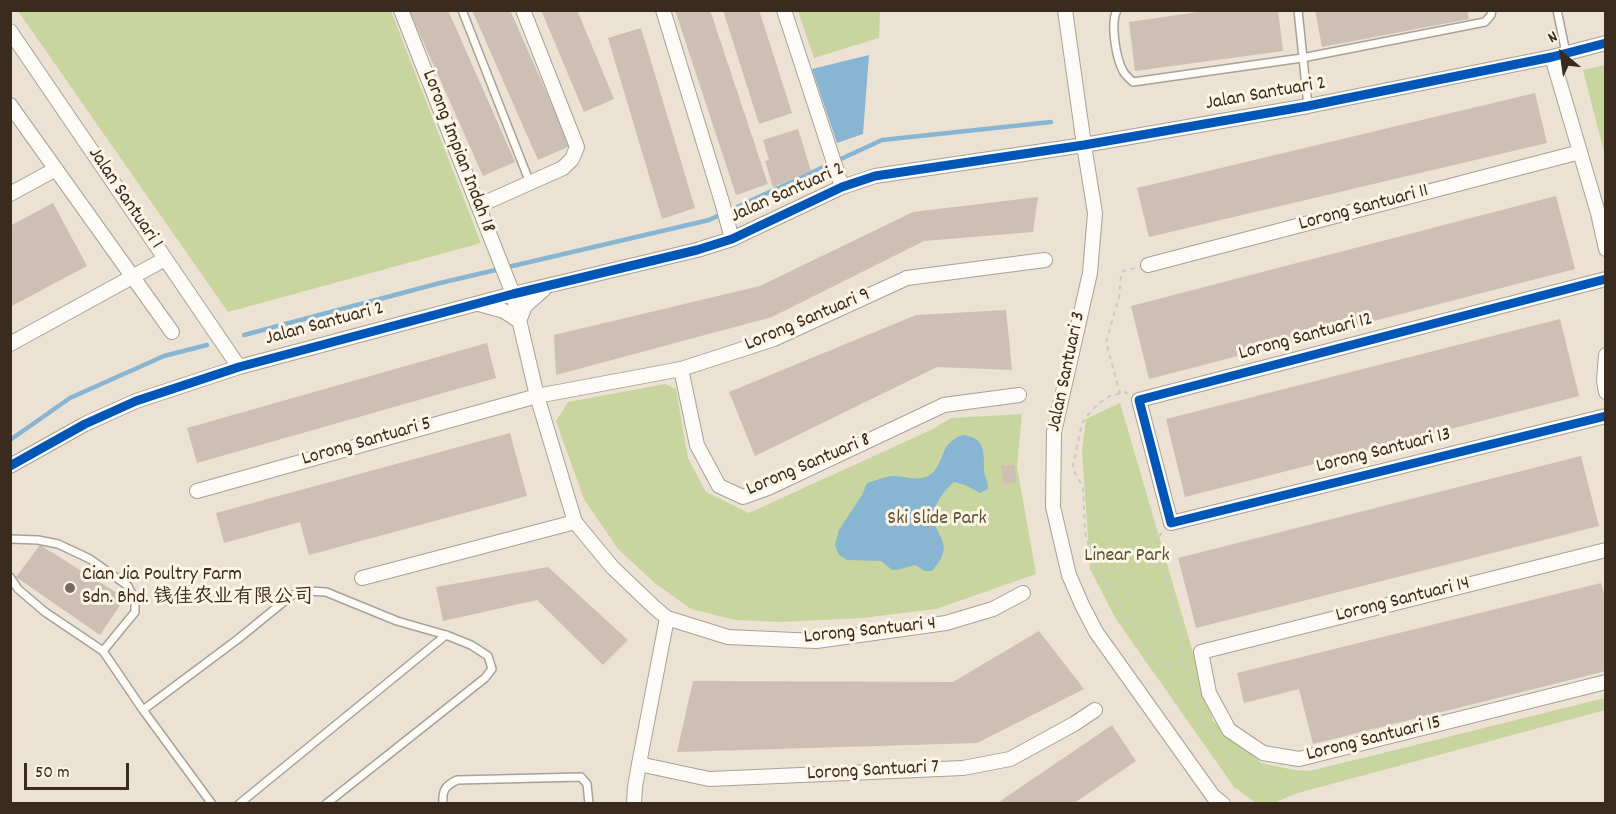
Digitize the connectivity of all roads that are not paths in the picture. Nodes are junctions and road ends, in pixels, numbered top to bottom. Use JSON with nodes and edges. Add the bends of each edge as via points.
{"nodes":[{"id":1,"x":401,"y":10,"type":"edge"},
{"id":2,"x":462,"y":10,"type":"edge"},
{"id":3,"x":523,"y":10,"type":"edge"},
{"id":4,"x":663,"y":10,"type":"edge"},
{"id":5,"x":784,"y":10,"type":"edge"},
{"id":6,"x":1065,"y":10,"type":"edge"},
{"id":7,"x":1117,"y":10,"type":"edge"},
{"id":8,"x":1298,"y":10,"type":"edge"},
{"id":9,"x":1492,"y":10,"type":"edge"},
{"id":10,"x":1557,"y":10,"type":"edge"},
{"id":11,"x":10,"y":31,"type":"edge"},
{"id":12,"x":1605,"y":43,"type":"edge"},
{"id":13,"x":1559,"y":55,"type":"junction"},
{"id":14,"x":1302,"y":58,"type":"junction"},
{"id":15,"x":10,"y":105,"type":"edge"},
{"id":16,"x":1308,"y":106,"type":"junction"},
{"id":17,"x":1084,"y":145,"type":"junction"},
{"id":18,"x":1580,"y":152,"type":"junction"},
{"id":19,"x":56,"y":169,"type":"junction"},
{"id":20,"x":840,"y":182,"type":"junction"},
{"id":21,"x":530,"y":183,"type":"junction"},
{"id":22,"x":10,"y":194,"type":"edge"},
{"id":23,"x":478,"y":206,"type":"junction"},
{"id":24,"x":730,"y":234,"type":"junction"},
{"id":25,"x":1605,"y":249,"type":"edge"},
{"id":26,"x":165,"y":259,"type":"junction"},
{"id":27,"x":1044,"y":261,"type":"dead end"},
{"id":28,"x":1148,"y":265,"type":"road end"},
{"id":29,"x":132,"y":277,"type":"junction"},
{"id":30,"x":1605,"y":279,"type":"edge"},
{"id":31,"x":547,"y":286,"type":"junction"},
{"id":32,"x":513,"y":294,"type":"junction"},
{"id":33,"x":477,"y":304,"type":"junction"},
{"id":34,"x":519,"y":321,"type":"junction"},
{"id":35,"x":172,"y":332,"type":"dead end"},
{"id":36,"x":10,"y":344,"type":"edge"},
{"id":37,"x":1605,"y":355,"type":"edge"},
{"id":38,"x":239,"y":367,"type":"junction"},
{"id":39,"x":681,"y":369,"type":"junction"},
{"id":40,"x":1605,"y":392,"type":"edge"},
{"id":41,"x":1019,"y":395,"type":"dead end"},
{"id":42,"x":537,"y":396,"type":"junction"},
{"id":43,"x":1605,"y":416,"type":"edge"},
{"id":44,"x":10,"y":466,"type":"edge"},
{"id":45,"x":197,"y":491,"type":"dead end"},
{"id":46,"x":575,"y":522,"type":"junction"},
{"id":47,"x":1171,"y":523,"type":"joint"},
{"id":48,"x":10,"y":539,"type":"edge"},
{"id":49,"x":1605,"y":550,"type":"edge"},
{"id":50,"x":10,"y":577,"type":"edge"},
{"id":51,"x":362,"y":578,"type":"dead end"},
{"id":52,"x":1023,"y":593,"type":"dead end"},
{"id":53,"x":668,"y":618,"type":"junction"},
{"id":54,"x":446,"y":635,"type":"junction"},
{"id":55,"x":103,"y":651,"type":"junction"},
{"id":56,"x":1201,"y":652,"type":"joint"},
{"id":57,"x":1605,"y":682,"type":"edge"},
{"id":58,"x":143,"y":710,"type":"junction"},
{"id":59,"x":1095,"y":710,"type":"dead end"},
{"id":60,"x":639,"y":764,"type":"junction"},
{"id":61,"x":212,"y":804,"type":"edge"},
{"id":62,"x":239,"y":804,"type":"edge"},
{"id":63,"x":326,"y":804,"type":"edge"},
{"id":64,"x":442,"y":804,"type":"edge"},
{"id":65,"x":589,"y":804,"type":"edge"},
{"id":66,"x":634,"y":804,"type":"edge"},
{"id":67,"x":1223,"y":804,"type":"edge"}],
"edges":[{"from":1,"to":23,"type":"street","name":"Lorong Impian Indah 18"},
{"from":2,"to":21,"type":"lane"},
{"from":3,"to":21,"type":"street","via":[[577,147],[563,168]]},
{"from":4,"to":24,"type":"street"},
{"from":5,"to":20,"type":"street"},
{"from":6,"to":17,"type":"street","name":"Jalan Santuari 3"},
{"from":7,"to":14,"type":"lane","via":[[1117,53],[1132,82]]},
{"from":8,"to":14,"type":"lane"},
{"from":9,"to":14,"type":"lane","via":[[1485,22]]},
{"from":10,"to":13,"type":"lane"},
{"from":11,"to":26,"type":"street","name":"Jalan Santuari 1"},
{"from":12,"to":13,"type":"street","name":"Jalan Santuari 2"},
{"from":13,"to":16,"type":"street","name":"Jalan Santuari 2"},
{"from":13,"to":18,"type":"street"},
{"from":14,"to":16,"type":"lane"},
{"from":15,"to":19,"type":"street"},
{"from":16,"to":17,"type":"street","name":"Jalan Santuari 2"},
{"from":17,"to":20,"type":"street","name":"Jalan Santuari 2"},
{"from":17,"to":67,"type":"street","name":"Jalan Santuari 3","via":[[1095,213],[1090,273],[1054,432],[1053,507],[1069,574],[1096,632]]},
{"from":18,"to":25,"type":"street"},
{"from":18,"to":28,"type":"street","name":"Lorong Santuari 11"},
{"from":19,"to":22,"type":"street"},
{"from":19,"to":29,"type":"street"},
{"from":20,"to":24,"type":"street","name":"Jalan Santuari 2"},
{"from":21,"to":23,"type":"street"},
{"from":23,"to":32,"type":"street","name":"Lorong Impian Indah 18"},
{"from":24,"to":31,"type":"street","name":"Jalan Santuari 2","via":[[697,250]]},
{"from":26,"to":29,"type":"street"},
{"from":26,"to":38,"type":"street","name":"Jalan Santuari 1"},
{"from":27,"to":39,"type":"street","name":"Lorong Santuari 9","via":[[908,278],[774,339]]},
{"from":29,"to":35,"type":"street"},
{"from":29,"to":36,"type":"street"},
{"from":30,"to":47,"type":"street","name":"Lorong Santuari 12","via":[[1139,400]]},
{"from":31,"to":32,"type":"street","name":"Jalan Santuari 2"},
{"from":31,"to":34,"type":"street","via":[[525,306]]},
{"from":32,"to":33,"type":"street","name":"Jalan Santuari 2"},
{"from":32,"to":34,"type":"street","name":"Lorong Santuari 4"},
{"from":33,"to":34,"type":"street","via":[[504,311]]},
{"from":33,"to":38,"type":"street","name":"Jalan Santuari 2"},
{"from":34,"to":42,"type":"street","name":"Lorong Santuari 4"},
{"from":37,"to":40,"type":"street"},
{"from":38,"to":44,"type":"street","name":"Jalan Santuari 2","via":[[136,401]]},
{"from":39,"to":41,"type":"street","name":"Lorong Santuari 8","via":[[697,445],[718,486],[743,497],[944,405]]},
{"from":39,"to":42,"type":"street","name":"Lorong Santuari 9"},
{"from":42,"to":45,"type":"street","name":"Lorong Santuari 5"},
{"from":42,"to":46,"type":"street","name":"Lorong Santuari 4"},
{"from":43,"to":47,"type":"street","name":"Lorong Santuari 13"},
{"from":46,"to":51,"type":"street"},
{"from":46,"to":53,"type":"street","name":"Lorong Santuari 4","via":[[612,567]]},
{"from":48,"to":55,"type":"lane","via":[[58,544],[90,559],[128,586],[135,600],[135,612]]},
{"from":49,"to":56,"type":"street","name":"Lorong Santuari 14"},
{"from":50,"to":55,"type":"lane","via":[[45,612]]},
{"from":52,"to":53,"type":"street","name":"Lorong Santuari 4","via":[[993,609],[946,623],[816,641],[728,637]]},
{"from":53,"to":60,"type":"street"},
{"from":54,"to":58,"type":"lane","via":[[397,621],[326,592],[292,595]]},
{"from":54,"to":62,"type":"lane"},
{"from":54,"to":63,"type":"lane","via":[[488,656],[492,669]]},
{"from":55,"to":58,"type":"lane"},
{"from":56,"to":57,"type":"street","name":"Lorong Santuari 15","via":[[1209,693],[1229,730],[1263,753],[1299,759]]},
{"from":58,"to":61,"type":"lane"},
{"from":59,"to":60,"type":"street","name":"Lorong Santuari 7","via":[[1010,759],[963,768],[710,779]]},
{"from":60,"to":66,"type":"street"},
{"from":64,"to":65,"type":"lane","via":[[442,792],[457,780],[581,777],[587,784]]}]}
